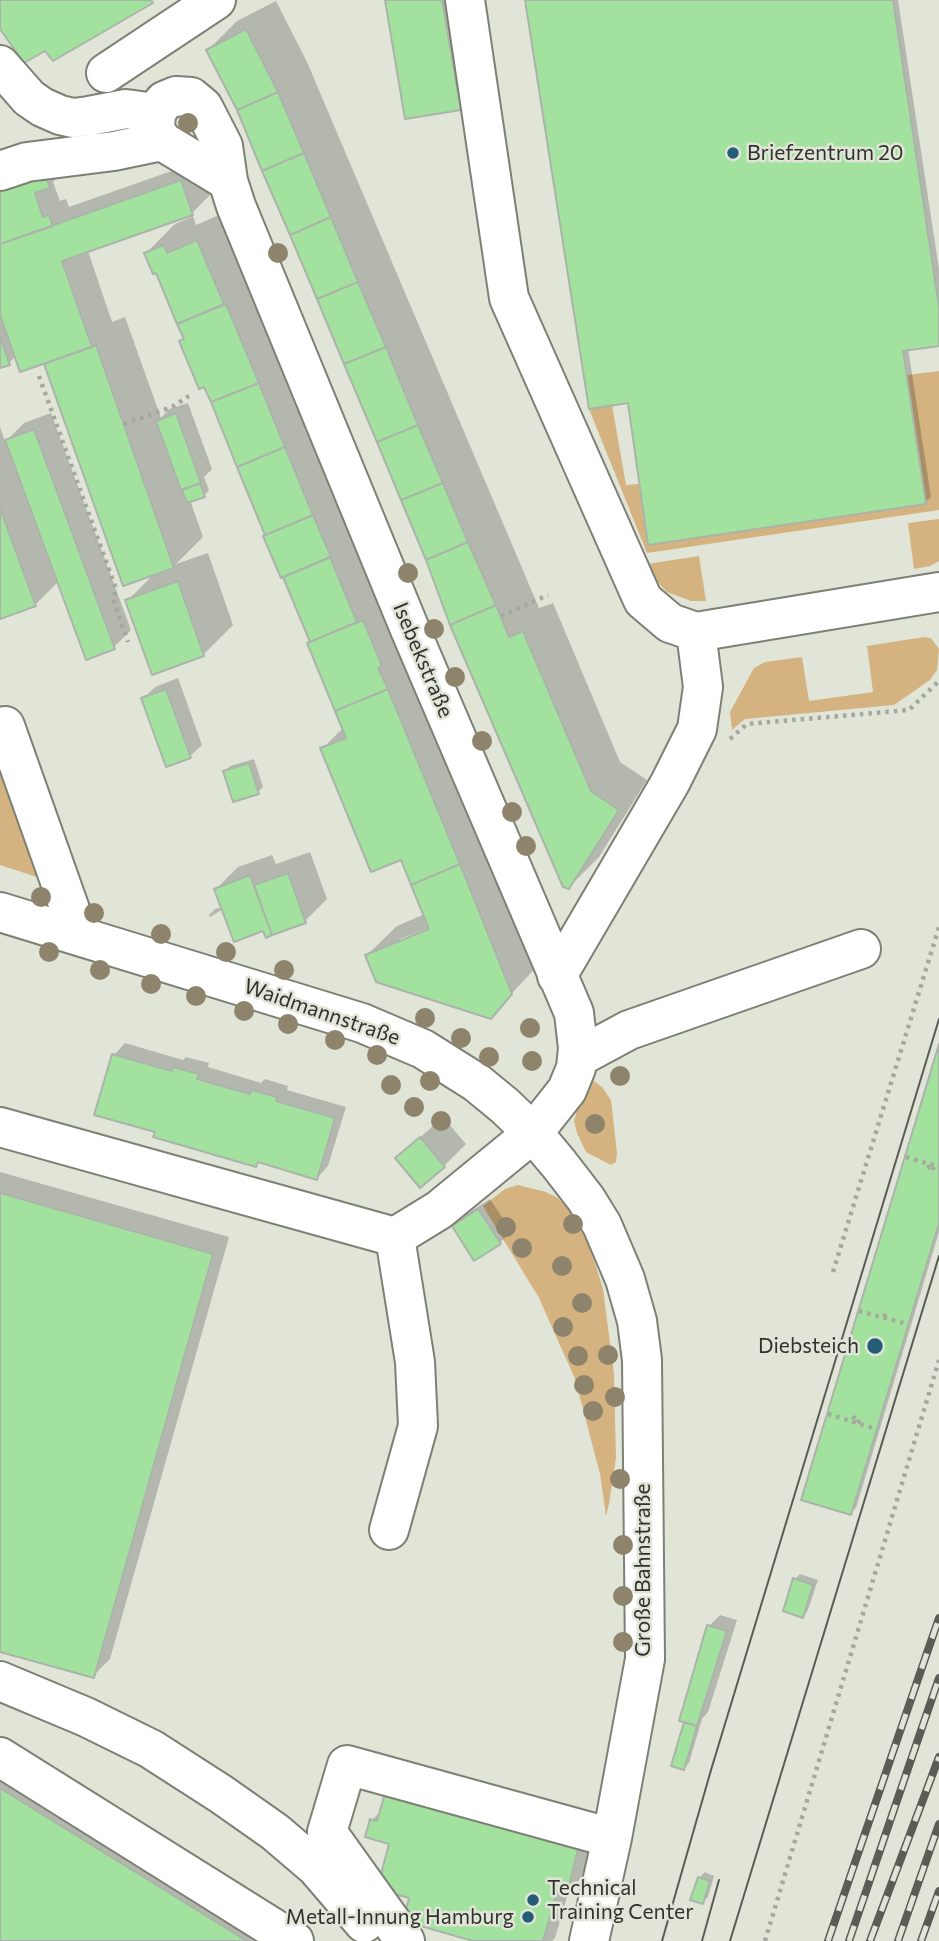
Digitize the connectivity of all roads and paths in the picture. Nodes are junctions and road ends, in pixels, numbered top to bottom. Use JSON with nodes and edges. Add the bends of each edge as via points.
{"nodes":[{"id":1,"x":216,"y":0,"type":"edge"},
{"id":2,"x":465,"y":0,"type":"edge"},
{"id":3,"x":0,"y":65,"type":"edge"},
{"id":4,"x":106,"y":74,"type":"dead end"},
{"id":5,"x":159,"y":127,"type":"junction"},
{"id":6,"x":0,"y":171,"type":"edge"},
{"id":7,"x":229,"y":181,"type":"junction"},
{"id":8,"x":39,"y":376,"type":"dead end"},
{"id":9,"x":189,"y":396,"type":"dead end"},
{"id":10,"x":124,"y":424,"type":"dead end"},
{"id":11,"x":72,"y":443,"type":"dead end"},
{"id":12,"x":64,"y":446,"type":"junction"},
{"id":13,"x":939,"y":592,"type":"edge"},
{"id":14,"x":548,"y":595,"type":"dead end"},
{"id":15,"x":501,"y":616,"type":"dead end"},
{"id":16,"x":696,"y":632,"type":"junction"},
{"id":17,"x":128,"y":642,"type":"dead end"},
{"id":18,"x":939,"y":681,"type":"edge"},
{"id":19,"x":5,"y":726,"type":"dead end"},
{"id":20,"x":721,"y":746,"type":"dead end"},
{"id":21,"x":0,"y":912,"type":"edge"},
{"id":22,"x":939,"y":927,"type":"edge"},
{"id":23,"x":79,"y":935,"type":"junction"},
{"id":24,"x":861,"y":949,"type":"dead end"},
{"id":25,"x":557,"y":976,"type":"junction"},
{"id":26,"x":577,"y":1058,"type":"junction"},
{"id":27,"x":0,"y":1127,"type":"edge"},
{"id":28,"x":533,"y":1133,"type":"junction"},
{"id":29,"x":906,"y":1157,"type":"dead end"},
{"id":30,"x":933,"y":1167,"type":"edge"},
{"id":31,"x":395,"y":1237,"type":"junction"},
{"id":32,"x":833,"y":1272,"type":"dead end"},
{"id":33,"x":625,"y":1279,"type":"joint"},
{"id":34,"x":887,"y":1310,"type":"dead end"},
{"id":35,"x":859,"y":1311,"type":"dead end"},
{"id":36,"x":884,"y":1317,"type":"junction"},
{"id":37,"x":907,"y":1324,"type":"dead end"},
{"id":38,"x":939,"y":1360,"type":"edge"},
{"id":39,"x":828,"y":1414,"type":"dead end"},
{"id":40,"x":853,"y":1416,"type":"dead end"},
{"id":41,"x":859,"y":1421,"type":"junction"},
{"id":42,"x":876,"y":1429,"type":"dead end"},
{"id":43,"x":389,"y":1530,"type":"dead end"},
{"id":44,"x":0,"y":1681,"type":"edge"},
{"id":45,"x":0,"y":1757,"type":"edge"},
{"id":46,"x":612,"y":1838,"type":"junction"},
{"id":47,"x":294,"y":1941,"type":"edge"},
{"id":48,"x":378,"y":1941,"type":"edge"},
{"id":49,"x":405,"y":1941,"type":"edge"},
{"id":50,"x":589,"y":1941,"type":"edge"},
{"id":51,"x":765,"y":1941,"type":"edge"}],
"edges":[{"from":1,"to":4,"type":"street"},
{"from":2,"to":16,"type":"street","via":[[509,298],[643,600],[670,623]]},
{"from":3,"to":5,"type":"street","via":[[29,98],[60,115],[73,118],[126,109]]},
{"from":5,"to":6,"type":"street","via":[[114,151],[27,162]]},
{"from":5,"to":7,"type":"street"},
{"from":5,"to":7,"type":"street","name":"Isebekstraße","via":[[164,101],[191,97],[203,107],[223,146]]},
{"from":7,"to":25,"type":"street","name":"Isebekstraße","via":[[409,627]]},
{"from":8,"to":12,"type":"path"},
{"from":9,"to":10,"type":"path"},
{"from":11,"to":12,"type":"path"},
{"from":12,"to":17,"type":"path","via":[[116,589],[113,599]]},
{"from":13,"to":16,"type":"street"},
{"from":14,"to":15,"type":"path"},
{"from":16,"to":25,"type":"street","via":[[703,687],[697,729]]},
{"from":18,"to":20,"type":"path","via":[[909,710],[747,724]]},
{"from":19,"to":23,"type":"street"},
{"from":21,"to":23,"type":"street","name":"Waidmannstraße"},
{"from":22,"to":32,"type":"path"},
{"from":23,"to":28,"type":"street","name":"Waidmannstraße","via":[[392,1034],[450,1064]]},
{"from":24,"to":26,"type":"street","via":[[629,1030]]},
{"from":25,"to":26,"type":"street","name":"Isebekstraße","via":[[574,1013]]},
{"from":26,"to":28,"type":"street","name":"Isebekstraße","via":[[567,1090]]},
{"from":27,"to":31,"type":"street"},
{"from":28,"to":31,"type":"street","name":"Isebekstraße","via":[[439,1210]]},
{"from":28,"to":33,"type":"street","name":"Waidmannstraße","via":[[586,1199]]},
{"from":29,"to":30,"type":"path"},
{"from":31,"to":43,"type":"street","via":[[415,1362],[418,1426]]},
{"from":33,"to":46,"type":"street","name":"Große Bahnstraße","via":[[642,1360],[645,1658]]},
{"from":34,"to":36,"type":"path"},
{"from":35,"to":36,"type":"path"},
{"from":36,"to":37,"type":"path"},
{"from":38,"to":51,"type":"path"},
{"from":39,"to":41,"type":"path"},
{"from":40,"to":41,"type":"path"},
{"from":41,"to":42,"type":"path"},
{"from":44,"to":48,"type":"street","via":[[151,1749],[222,1794],[316,1867]]},
{"from":45,"to":47,"type":"street"},
{"from":46,"to":49,"type":"street","via":[[347,1765],[327,1832]]},
{"from":46,"to":50,"type":"street","name":"Große Bahnstraße"}]}
